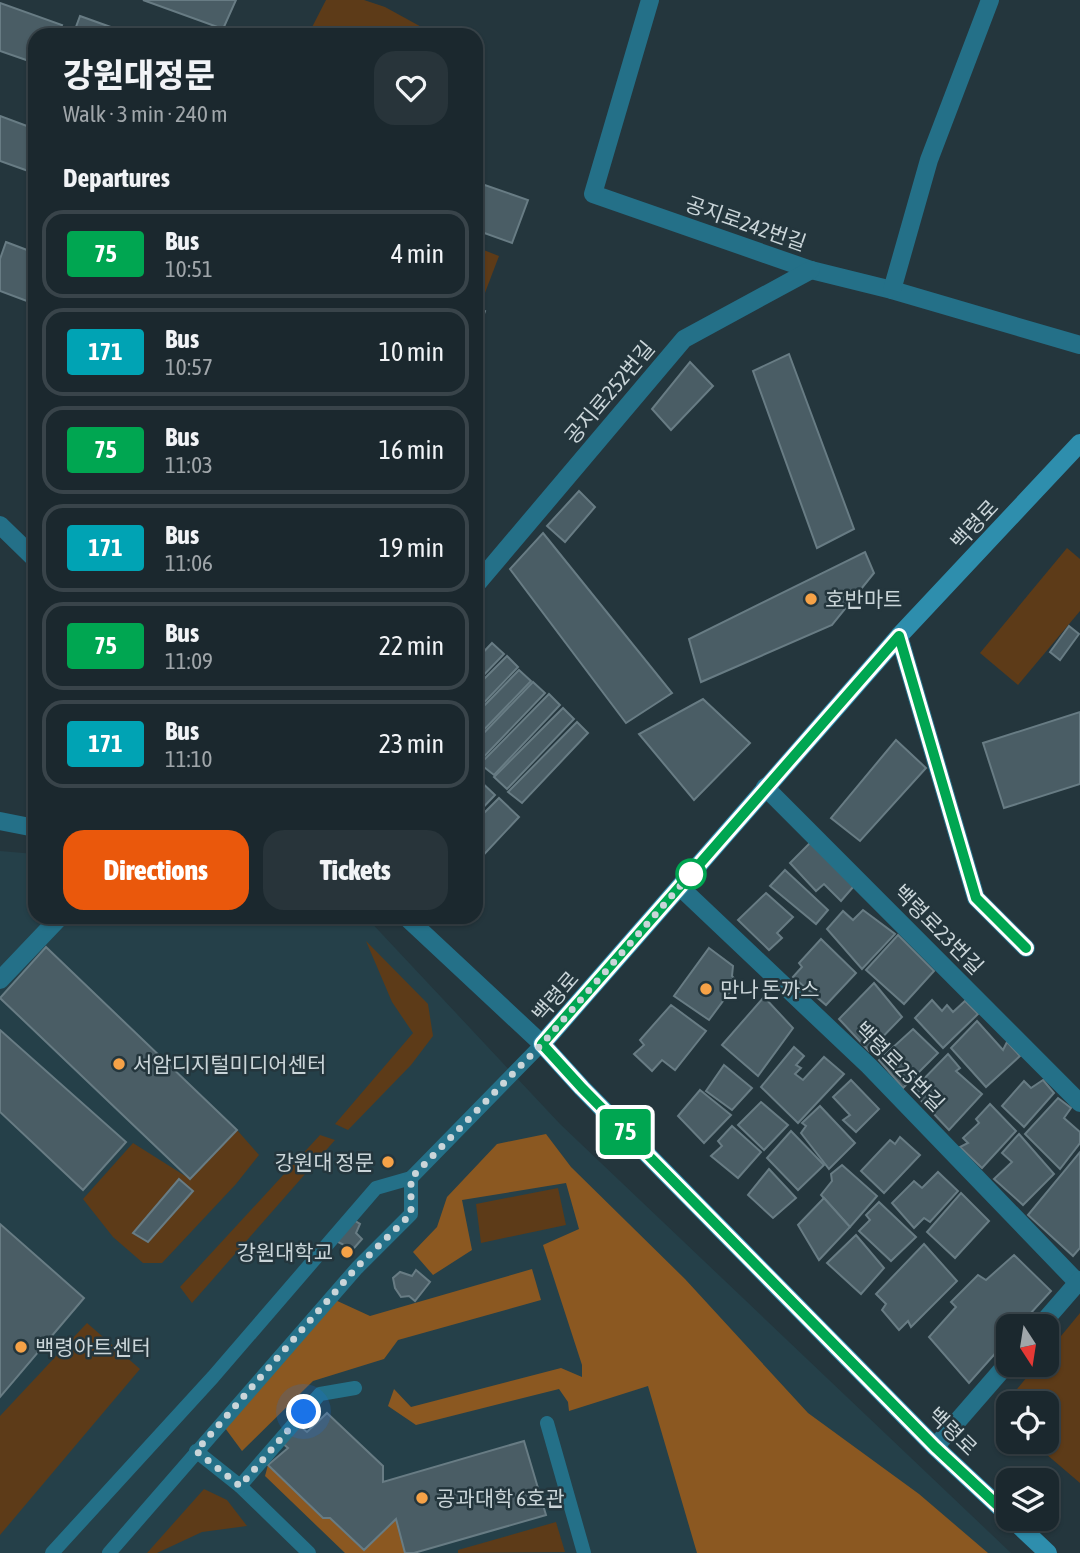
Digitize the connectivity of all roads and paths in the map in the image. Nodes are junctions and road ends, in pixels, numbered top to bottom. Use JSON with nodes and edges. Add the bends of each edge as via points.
{"nodes":[{"id":1,"x":650,"y":0,"type":"edge"},
{"id":2,"x":990,"y":0,"type":"edge"},
{"id":3,"x":811,"y":270,"type":"junction"},
{"id":4,"x":892,"y":290,"type":"junction"},
{"id":5,"x":1080,"y":345,"type":"edge"},
{"id":6,"x":1080,"y":443,"type":"edge"},
{"id":7,"x":0,"y":525,"type":"edge"},
{"id":8,"x":28,"y":552,"type":"edge"},
{"id":9,"x":483,"y":577,"type":"edge"},
{"id":10,"x":899,"y":636,"type":"junction"},
{"id":11,"x":765,"y":787,"type":"junction"},
{"id":12,"x":0,"y":821,"type":"edge"},
{"id":13,"x":28,"y":827,"type":"edge"},
{"id":14,"x":680,"y":887,"type":"junction"},
{"id":15,"x":53,"y":924,"type":"edge"},
{"id":16,"x":413,"y":924,"type":"edge"},
{"id":17,"x":1026,"y":948,"type":"dead end"},
{"id":18,"x":0,"y":980,"type":"edge"},
{"id":19,"x":542,"y":1044,"type":"junction"},
{"id":20,"x":1080,"y":1103,"type":"edge"},
{"id":21,"x":411,"y":1178,"type":"junction"},
{"id":22,"x":1079,"y":1283,"type":"edge"},
{"id":23,"x":1051,"y":1314,"type":"edge"},
{"id":24,"x":996,"y":1377,"type":"edge"},
{"id":25,"x":355,"y":1388,"type":"dead end"},
{"id":26,"x":547,"y":1423,"type":"dead end"},
{"id":27,"x":935,"y":1447,"type":"junction"},
{"id":28,"x":196,"y":1451,"type":"junction"},
{"id":29,"x":240,"y":1486,"type":"junction"},
{"id":30,"x":996,"y":1504,"type":"edge"},
{"id":31,"x":1025,"y":1531,"type":"edge"},
{"id":32,"x":52,"y":1553,"type":"edge"},
{"id":33,"x":109,"y":1553,"type":"edge"},
{"id":34,"x":309,"y":1553,"type":"edge"},
{"id":35,"x":583,"y":1553,"type":"edge"},
{"id":36,"x":1048,"y":1553,"type":"edge"}],
"edges":[{"from":1,"to":3,"type":"street","name":"공지로242번길","via":[[593,194]]},
{"from":2,"to":4,"type":"street","via":[[929,159]]},
{"from":3,"to":4,"type":"street","name":"공지로242번길"},
{"from":3,"to":9,"type":"street","name":"공지로252번길","via":[[684,339]]},
{"from":4,"to":5,"type":"street","name":"공지로242번길"},
{"from":6,"to":10,"type":"street","name":"백령로"},
{"from":7,"to":8,"type":"street"},
{"from":10,"to":11,"type":"street","name":"백령로"},
{"from":10,"to":17,"type":"street","via":[[976,898]]},
{"from":11,"to":14,"type":"street","name":"백령로"},
{"from":11,"to":20,"type":"street","name":"백령로23번길"},
{"from":12,"to":13,"type":"street"},
{"from":14,"to":19,"type":"street","name":"백령로"},
{"from":14,"to":22,"type":"street","name":"백령로25번길","via":[[869,1066]]},
{"from":15,"to":18,"type":"street"},
{"from":16,"to":19,"type":"street"},
{"from":19,"to":21,"type":"lane"},
{"from":19,"to":27,"type":"street","name":"백령로"},
{"from":21,"to":28,"type":"lane","via":[[411,1214],[356,1268]]},
{"from":21,"to":32,"type":"lane","via":[[376,1188],[213,1377]]},
{"from":22,"to":23,"type":"street"},
{"from":24,"to":27,"type":"street"},
{"from":25,"to":29,"type":"lane","via":[[320,1394]]},
{"from":26,"to":35,"type":"lane"},
{"from":27,"to":30,"type":"street","name":"백령로"},
{"from":28,"to":29,"type":"lane"},
{"from":28,"to":33,"type":"lane"},
{"from":29,"to":34,"type":"lane"},
{"from":31,"to":36,"type":"street"}]}
